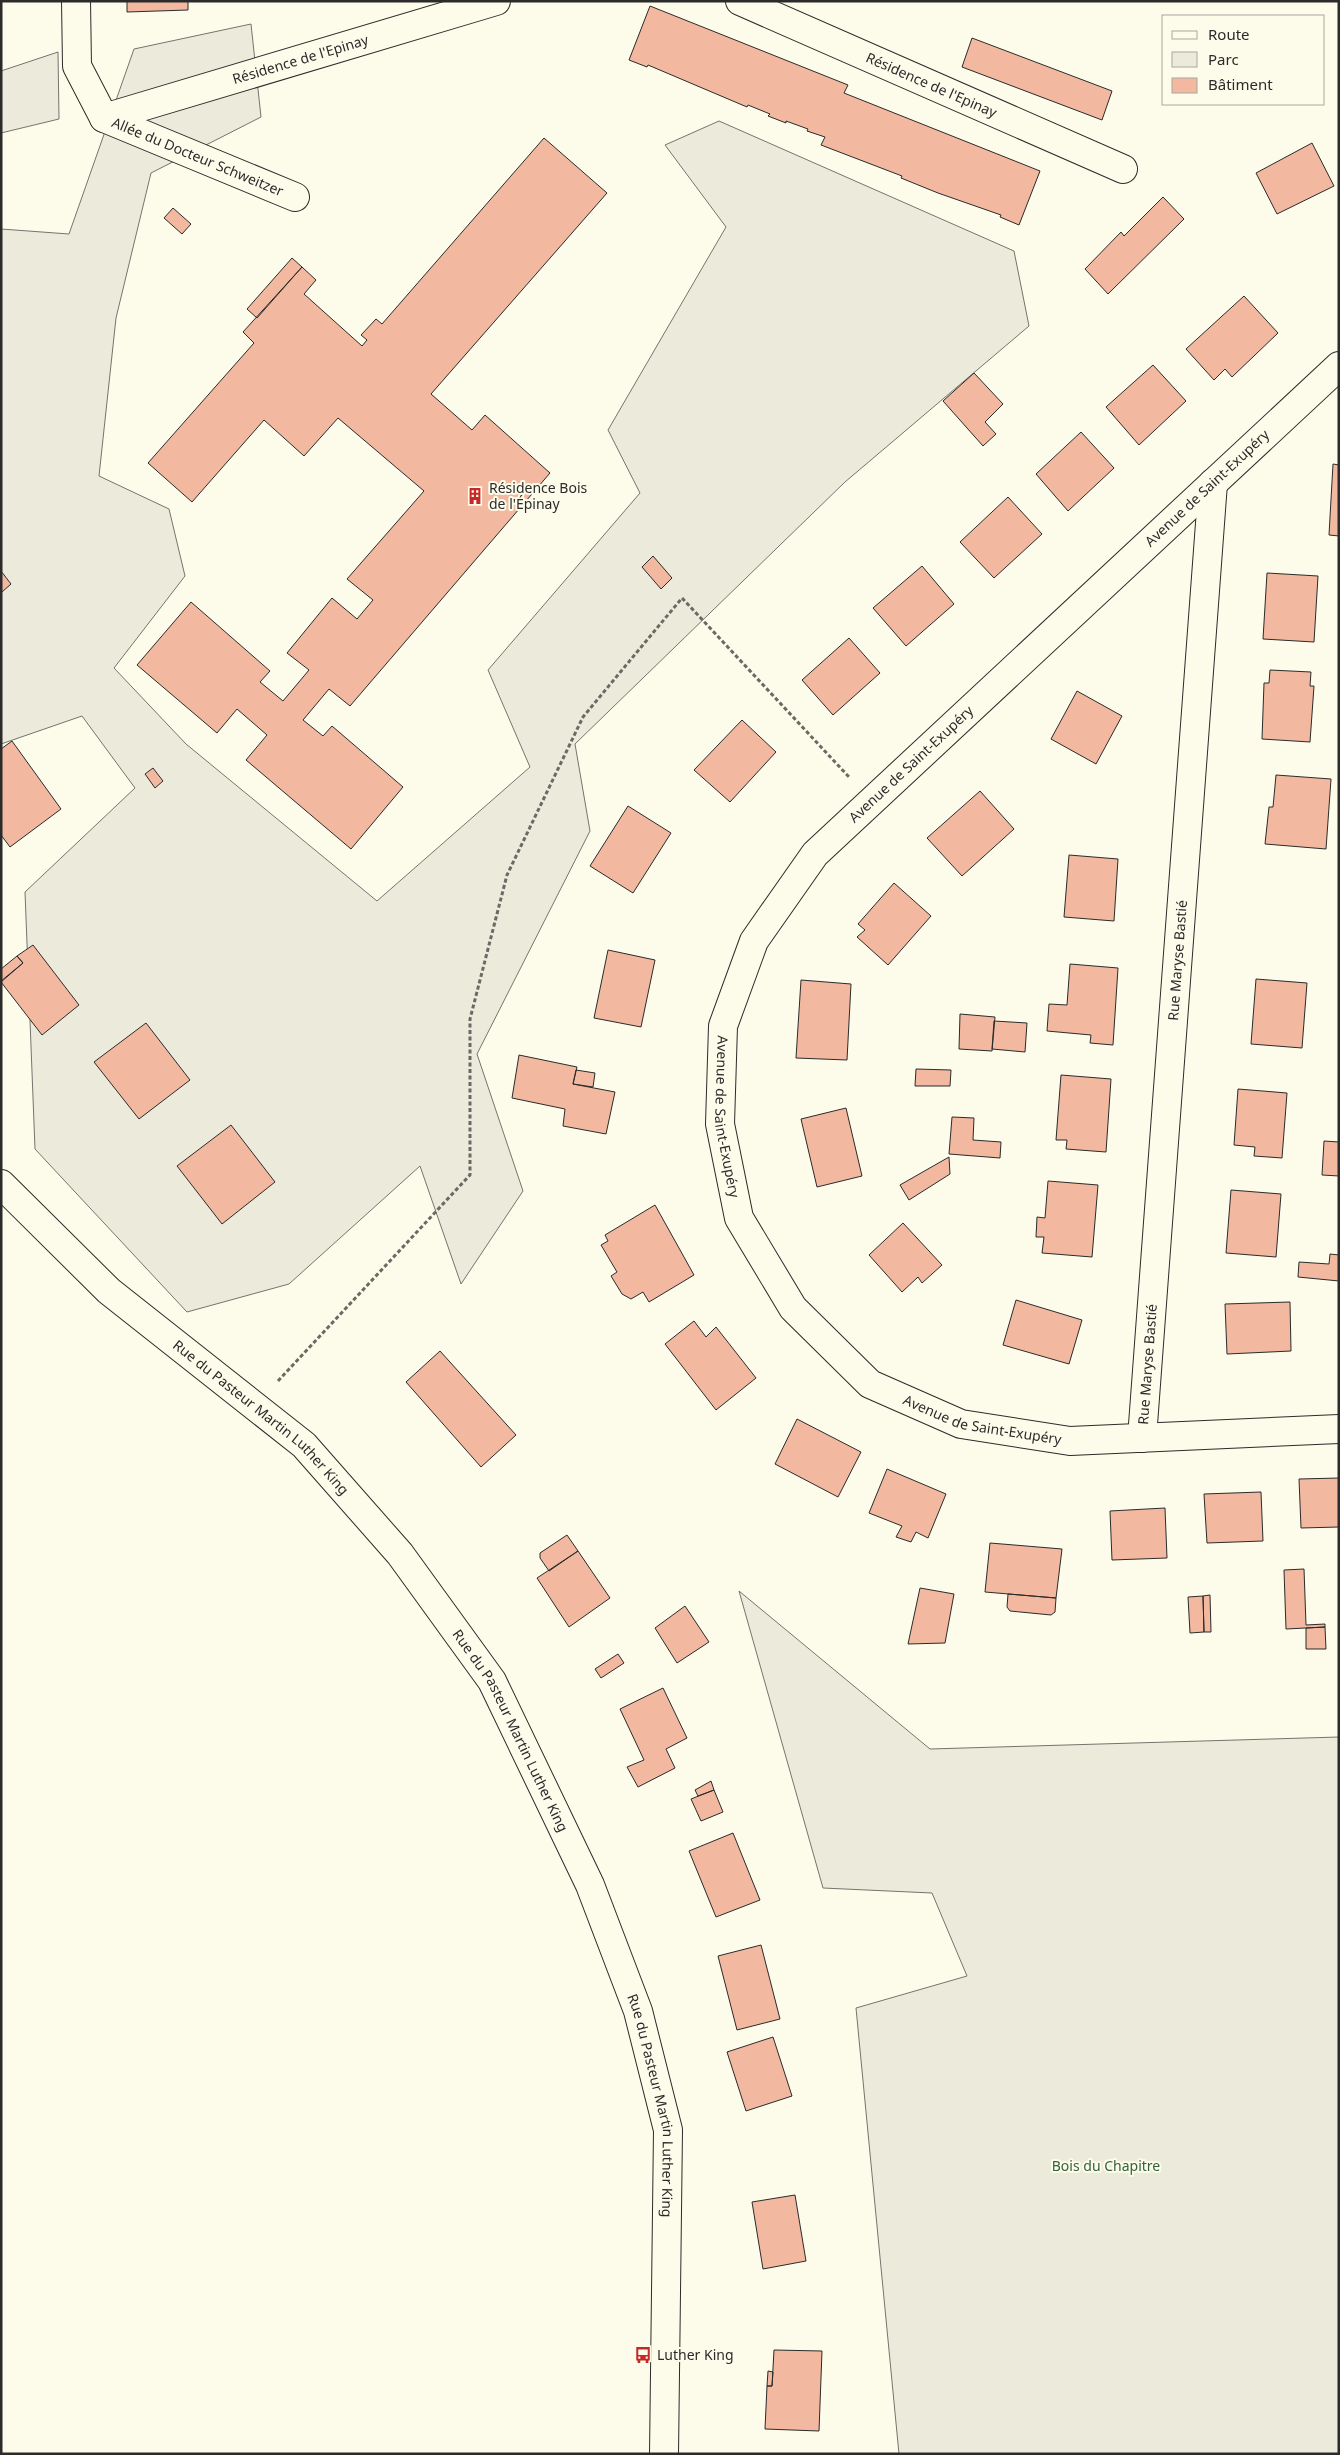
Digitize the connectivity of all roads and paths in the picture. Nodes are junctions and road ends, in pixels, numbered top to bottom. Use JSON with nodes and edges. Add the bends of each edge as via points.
{"nodes":[{"id":1,"x":76,"y":1,"type":"edge"},
{"id":2,"x":496,"y":1,"type":"edge"},
{"id":3,"x":740,"y":1,"type":"edge"},
{"id":4,"x":104,"y":118,"type":"junction"},
{"id":5,"x":1123,"y":169,"type":"dead end"},
{"id":6,"x":296,"y":196,"type":"dead end"},
{"id":7,"x":1339,"y":366,"type":"edge"},
{"id":8,"x":1213,"y":483,"type":"junction"},
{"id":9,"x":871,"y":801,"type":"junction"},
{"id":10,"x":1,"y":1184,"type":"edge"},
{"id":11,"x":254,"y":1406,"type":"junction"},
{"id":12,"x":1339,"y":1429,"type":"edge"},
{"id":13,"x":1142,"y":1438,"type":"junction"},
{"id":14,"x":664,"y":2454,"type":"edge"}],
"edges":[{"from":1,"to":4,"type":"street","name":"Allée du Docteur Schweitzer","via":[[77,66]]},
{"from":2,"to":4,"type":"street","name":"Résidence de l'Epinay"},
{"from":3,"to":5,"type":"street","name":"Résidence de l'Epinay"},
{"from":4,"to":6,"type":"street","name":"Allée du Docteur Schweitzer"},
{"from":7,"to":8,"type":"street","name":"Avenue de Saint-Exupéry"},
{"from":8,"to":9,"type":"street","name":"Avenue de Saint-Exupéry"},
{"from":8,"to":13,"type":"street","name":"Rue Maryse Bastié"},
{"from":9,"to":11,"type":"path","via":[[682,598],[583,717],[507,874],[470,1019],[470,1175]]},
{"from":9,"to":13,"type":"street","name":"Avenue de Saint-Exupéry","via":[[815,854],[754,941],[723,1026],[720,1124],[739,1218],[792,1308],[870,1384],[960,1424],[1070,1441]]},
{"from":10,"to":11,"type":"street","name":"Rue du Pasteur Martin Luther King","via":[[109,1291]]},
{"from":11,"to":14,"type":"street","name":"Rue du Pasteur Martin Luther King","via":[[304,1445],[400,1554],[492,1681],[590,1885],[638,2010],[668,2130]]},
{"from":12,"to":13,"type":"street","name":"Avenue de Saint-Exupéry"}]}
